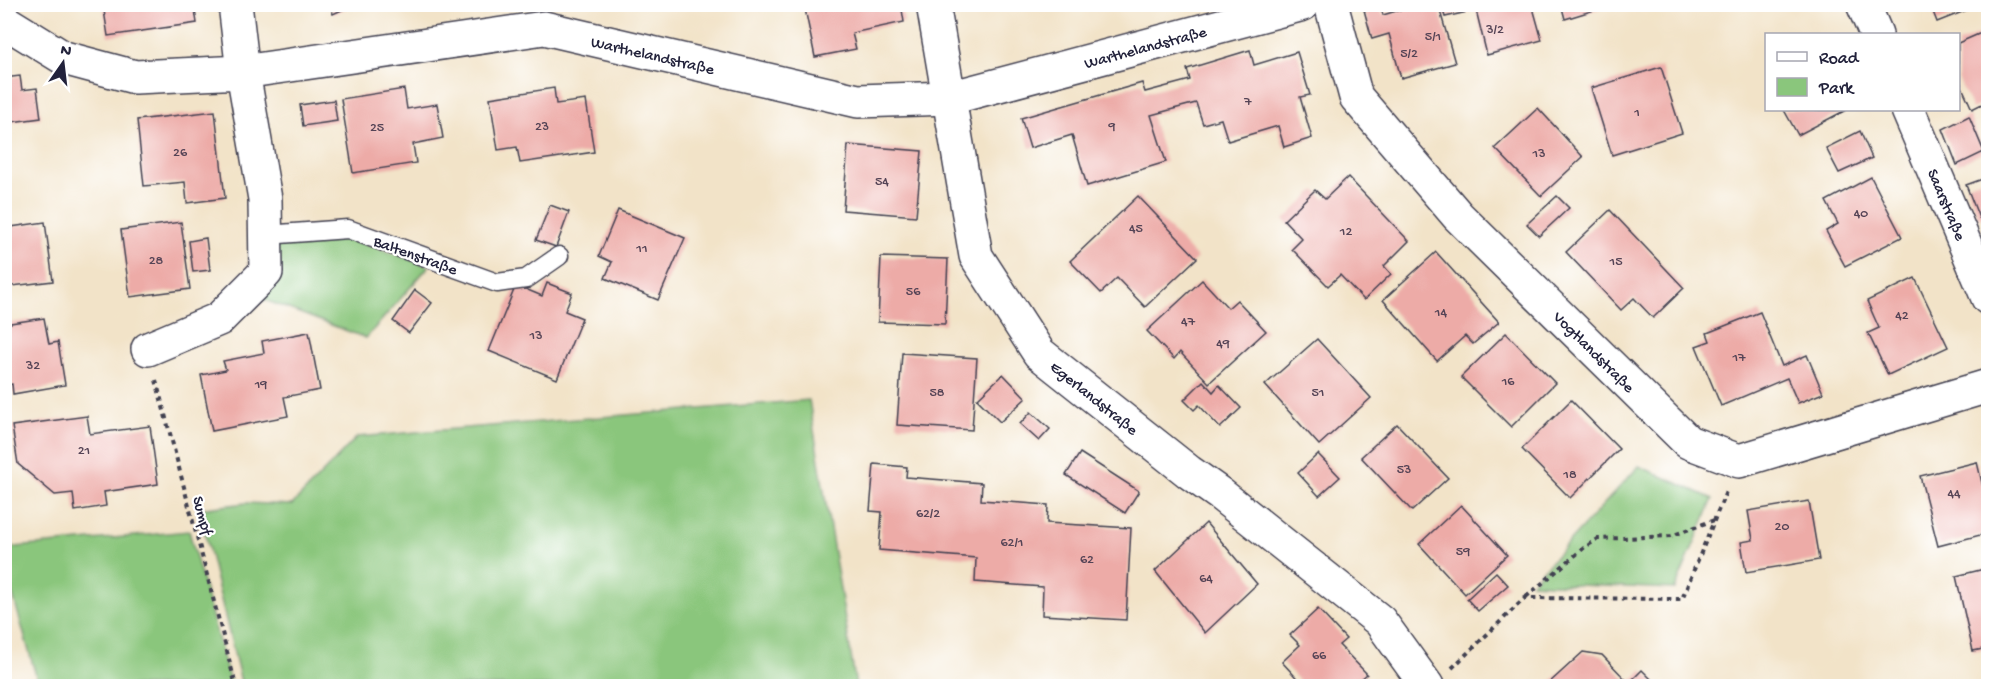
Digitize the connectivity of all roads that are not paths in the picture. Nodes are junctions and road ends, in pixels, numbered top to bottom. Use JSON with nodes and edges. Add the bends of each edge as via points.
{"nodes":[{"id":1,"x":235,"y":4,"type":"edge"},
{"id":2,"x":933,"y":4,"type":"edge"},
{"id":3,"x":1303,"y":4,"type":"edge"},
{"id":4,"x":1331,"y":4,"type":"edge"},
{"id":5,"x":1863,"y":4,"type":"edge"},
{"id":6,"x":542,"y":16,"type":"edge"},
{"id":7,"x":4,"y":21,"type":"edge"},
{"id":8,"x":1876,"y":33,"type":"edge"},
{"id":9,"x":243,"y":72,"type":"junction"},
{"id":10,"x":950,"y":98,"type":"junction"},
{"id":11,"x":1908,"y":111,"type":"edge"},
{"id":12,"x":266,"y":235,"type":"junction"},
{"id":13,"x":559,"y":256,"type":"dead end"},
{"id":14,"x":1989,"y":298,"type":"edge"},
{"id":15,"x":148,"y":350,"type":"road end"},
{"id":16,"x":1989,"y":386,"type":"edge"},
{"id":17,"x":1439,"y":678,"type":"edge"}],
"edges":[{"from":1,"to":9,"type":"street"},
{"from":2,"to":10,"type":"street","name":"Egerlandstraße"},
{"from":3,"to":10,"type":"street","name":"Warthelandstraße"},
{"from":4,"to":16,"type":"street","name":"Vogtlandstraße","via":[[1356,97],[1458,216],[1688,442],[1739,461]]},
{"from":5,"to":8,"type":"street"},
{"from":6,"to":9,"type":"street","name":"Warthelandstraße"},
{"from":6,"to":10,"type":"street","name":"Warthelandstraße","via":[[858,101]]},
{"from":7,"to":9,"type":"street","name":"Warthelandstraße","via":[[64,58],[135,77]]},
{"from":9,"to":12,"type":"street","via":[[265,199]]},
{"from":10,"to":17,"type":"street","name":"Egerlandstraße","via":[[976,256],[1039,352],[1380,621]]},
{"from":11,"to":14,"type":"street","name":"Saarstraße"},
{"from":12,"to":13,"type":"lane","name":"Baltenstraße","via":[[348,229],[497,283],[526,279]]},
{"from":12,"to":15,"type":"street","via":[[266,272],[219,319]]}]}
